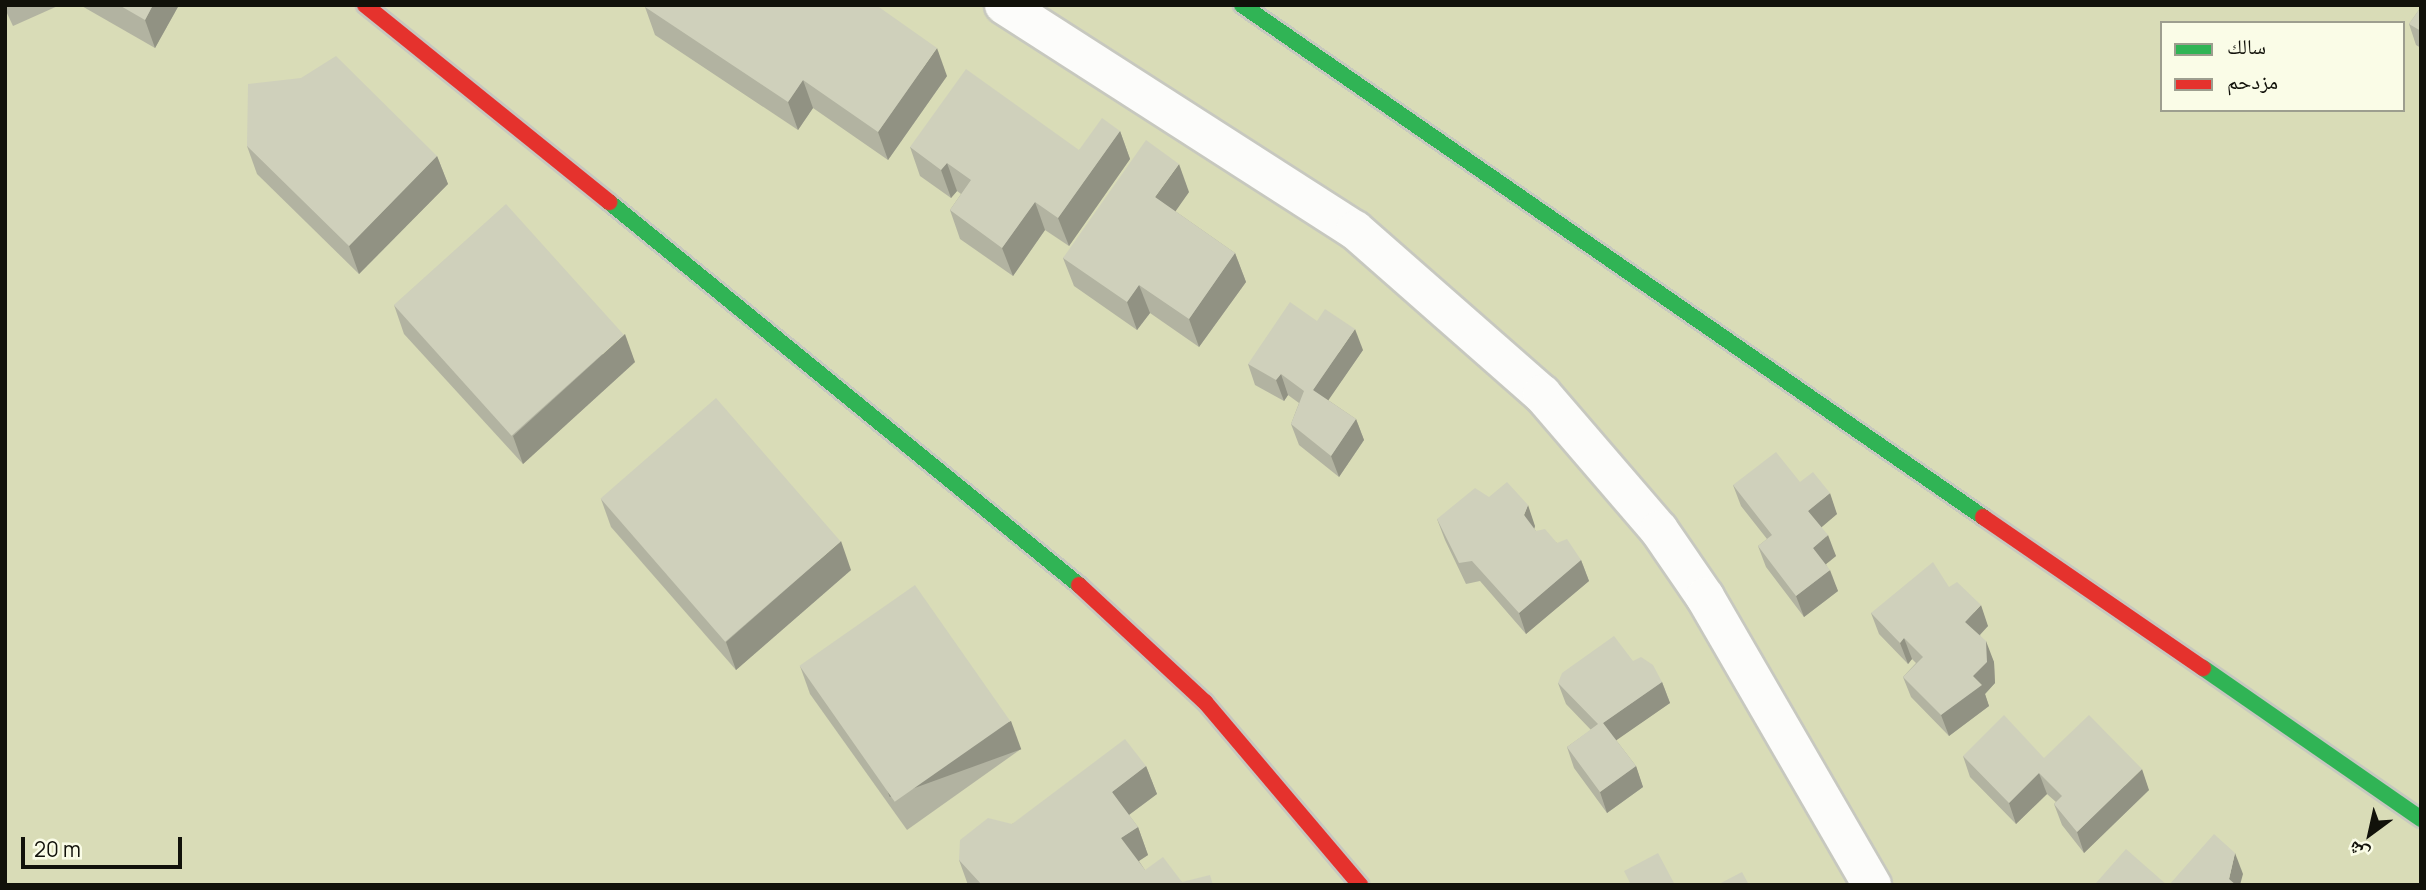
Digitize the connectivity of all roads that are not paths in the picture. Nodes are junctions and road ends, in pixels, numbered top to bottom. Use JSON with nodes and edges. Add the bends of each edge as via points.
{"nodes":[{"id":1,"x":365,"y":5,"type":"edge"},
{"id":2,"x":1004,"y":5,"type":"edge"},
{"id":3,"x":1242,"y":5,"type":"edge"},
{"id":4,"x":2421,"y":819,"type":"edge"},
{"id":5,"x":1360,"y":885,"type":"edge"},
{"id":6,"x":1872,"y":885,"type":"edge"}],
"edges":[{"from":1,"to":5,"type":"street","via":[[1049,556],[1205,702]]},
{"from":2,"to":6,"type":"street","via":[[1355,230],[1542,394],[1659,530],[1705,597]]},
{"from":3,"to":4,"type":"street"}]}
